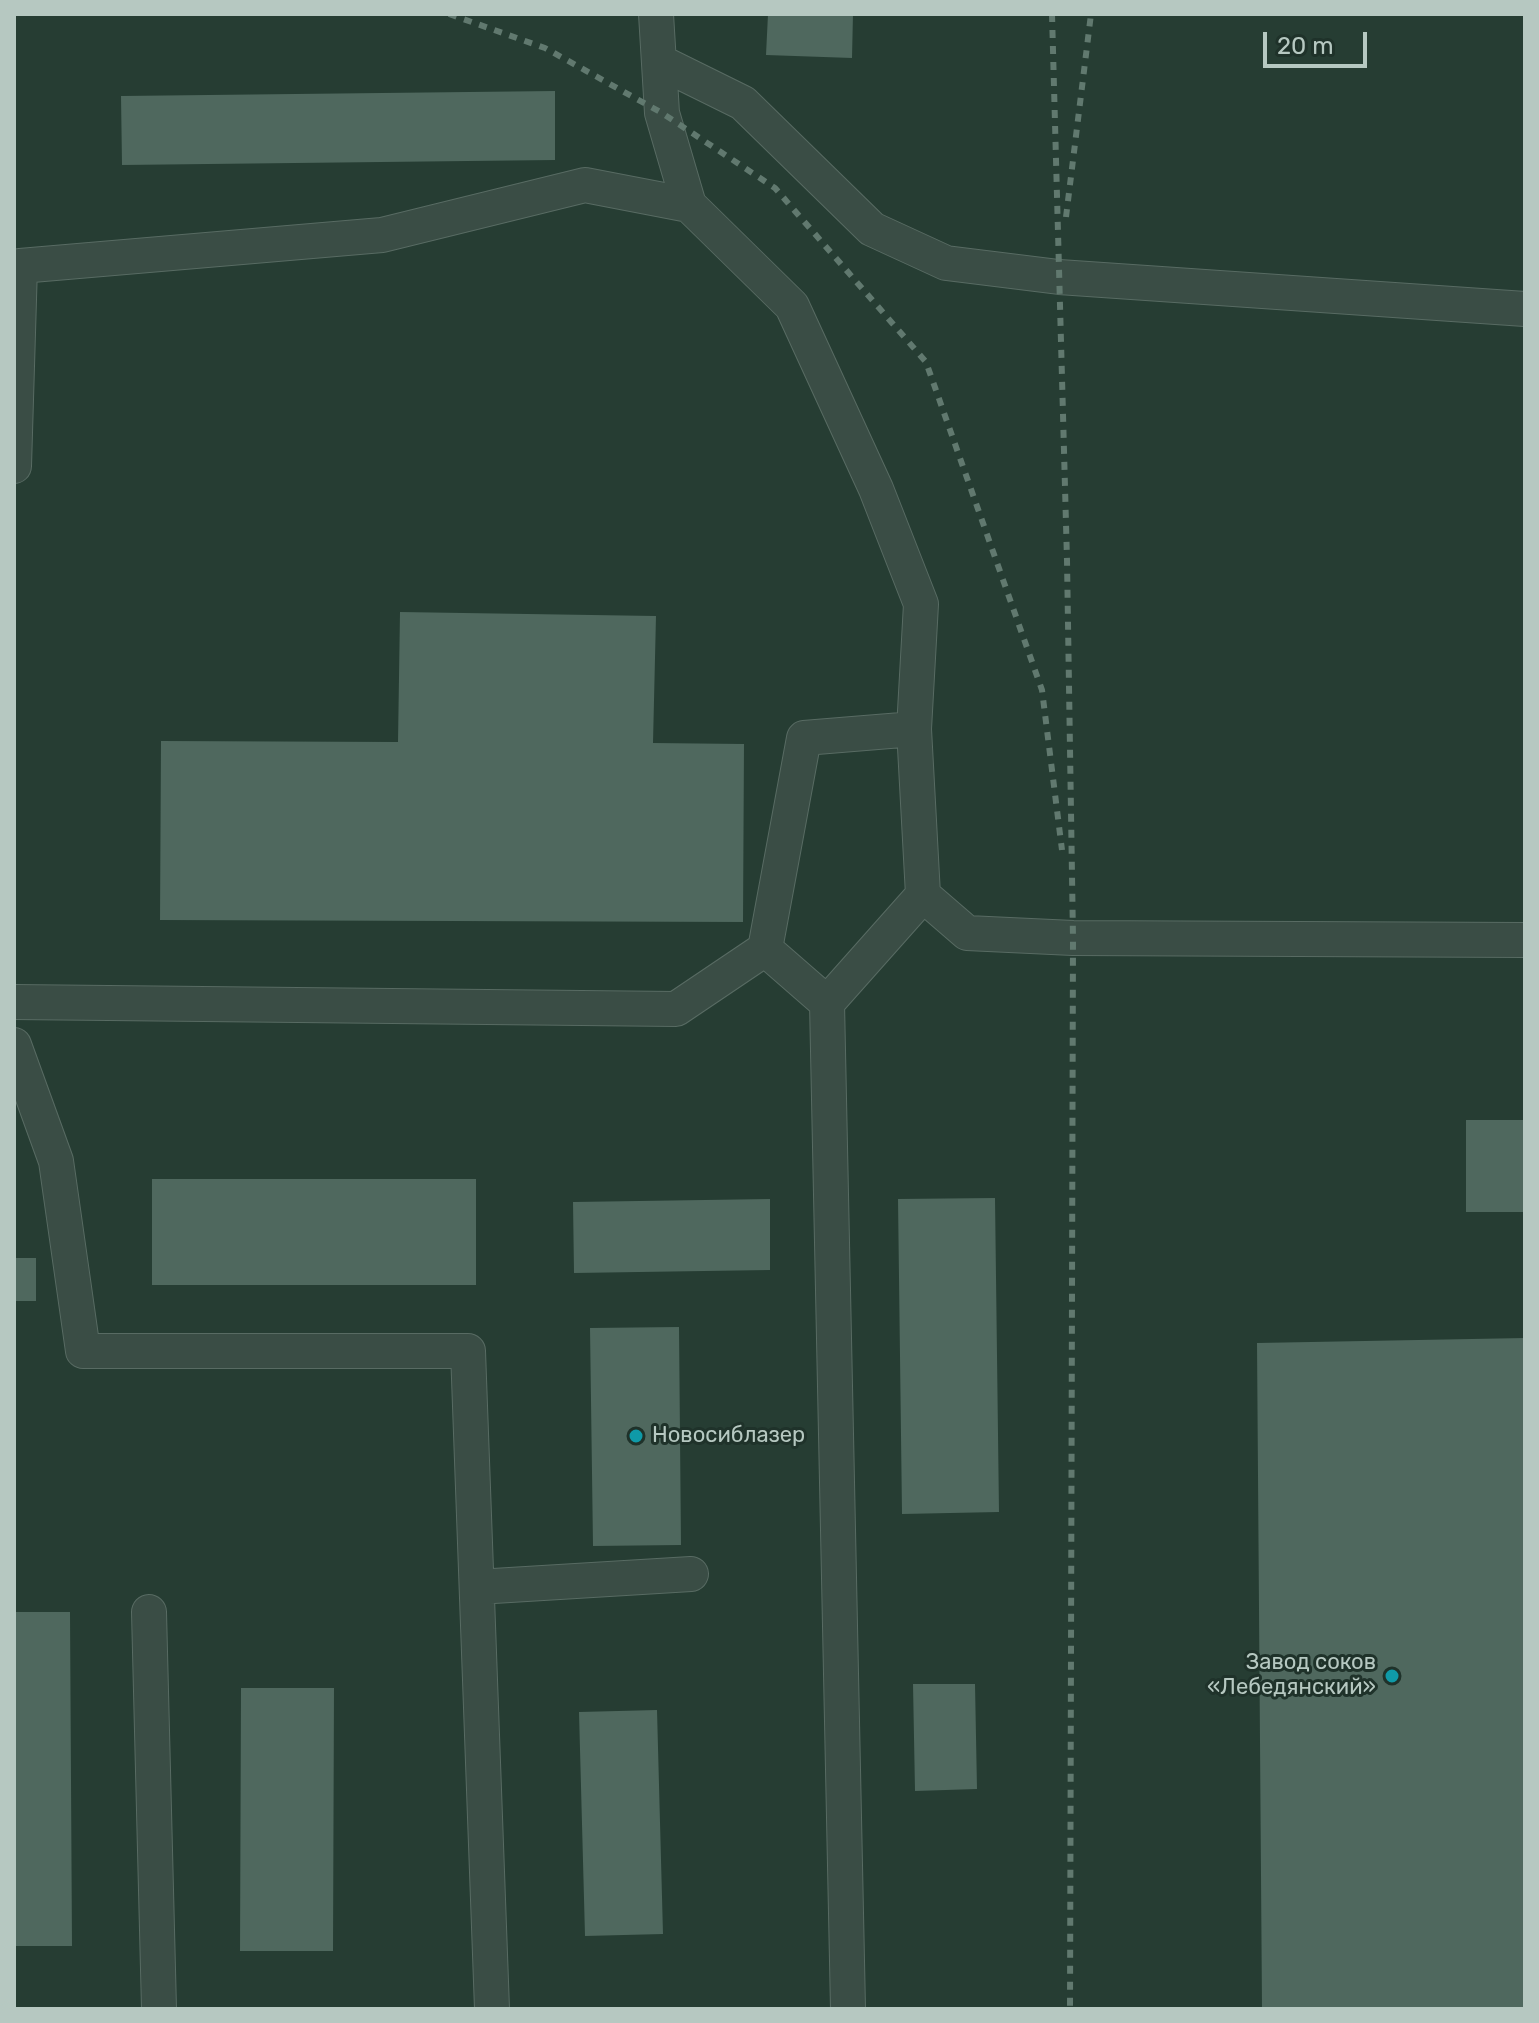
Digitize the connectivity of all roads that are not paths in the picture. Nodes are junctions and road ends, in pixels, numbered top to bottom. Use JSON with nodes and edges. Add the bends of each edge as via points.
{"nodes":[{"id":1,"x":656,"y":14,"type":"edge"},
{"id":2,"x":660,"y":62,"type":"junction"},
{"id":3,"x":689,"y":205,"type":"junction"},
{"id":4,"x":1525,"y":309,"type":"edge"},
{"id":5,"x":14,"y":466,"type":"edge"},
{"id":6,"x":914,"y":729,"type":"junction"},
{"id":7,"x":923,"y":895,"type":"junction"},
{"id":8,"x":1525,"y":940,"type":"edge"},
{"id":9,"x":765,"y":949,"type":"junction"},
{"id":10,"x":14,"y":1002,"type":"edge"},
{"id":11,"x":827,"y":1003,"type":"junction"},
{"id":12,"x":14,"y":1045,"type":"edge"},
{"id":13,"x":691,"y":1574,"type":"dead end"},
{"id":14,"x":477,"y":1587,"type":"junction"},
{"id":15,"x":149,"y":1612,"type":"dead end"},
{"id":16,"x":159,"y":2009,"type":"edge"},
{"id":17,"x":492,"y":2009,"type":"edge"},
{"id":18,"x":848,"y":2009,"type":"edge"}],
"edges":[{"from":1,"to":2,"type":"lane"},
{"from":2,"to":3,"type":"lane","via":[[662,113]]},
{"from":2,"to":4,"type":"lane","via":[[743,103],[872,229],[946,263],[1059,277]]},
{"from":3,"to":5,"type":"lane","via":[[585,185],[382,235],[20,266]]},
{"from":3,"to":6,"type":"lane","via":[[792,306],[876,489],[921,604]]},
{"from":6,"to":7,"type":"lane"},
{"from":6,"to":9,"type":"lane","via":[[804,738]]},
{"from":7,"to":8,"type":"lane","via":[[967,933]]},
{"from":7,"to":11,"type":"lane"},
{"from":9,"to":10,"type":"lane","via":[[676,1009]]},
{"from":9,"to":11,"type":"lane"},
{"from":11,"to":18,"type":"lane"},
{"from":12,"to":14,"type":"lane","via":[[56,1161],[83,1351],[468,1351]]},
{"from":13,"to":14,"type":"lane"},
{"from":14,"to":17,"type":"lane"},
{"from":15,"to":16,"type":"lane"}]}
